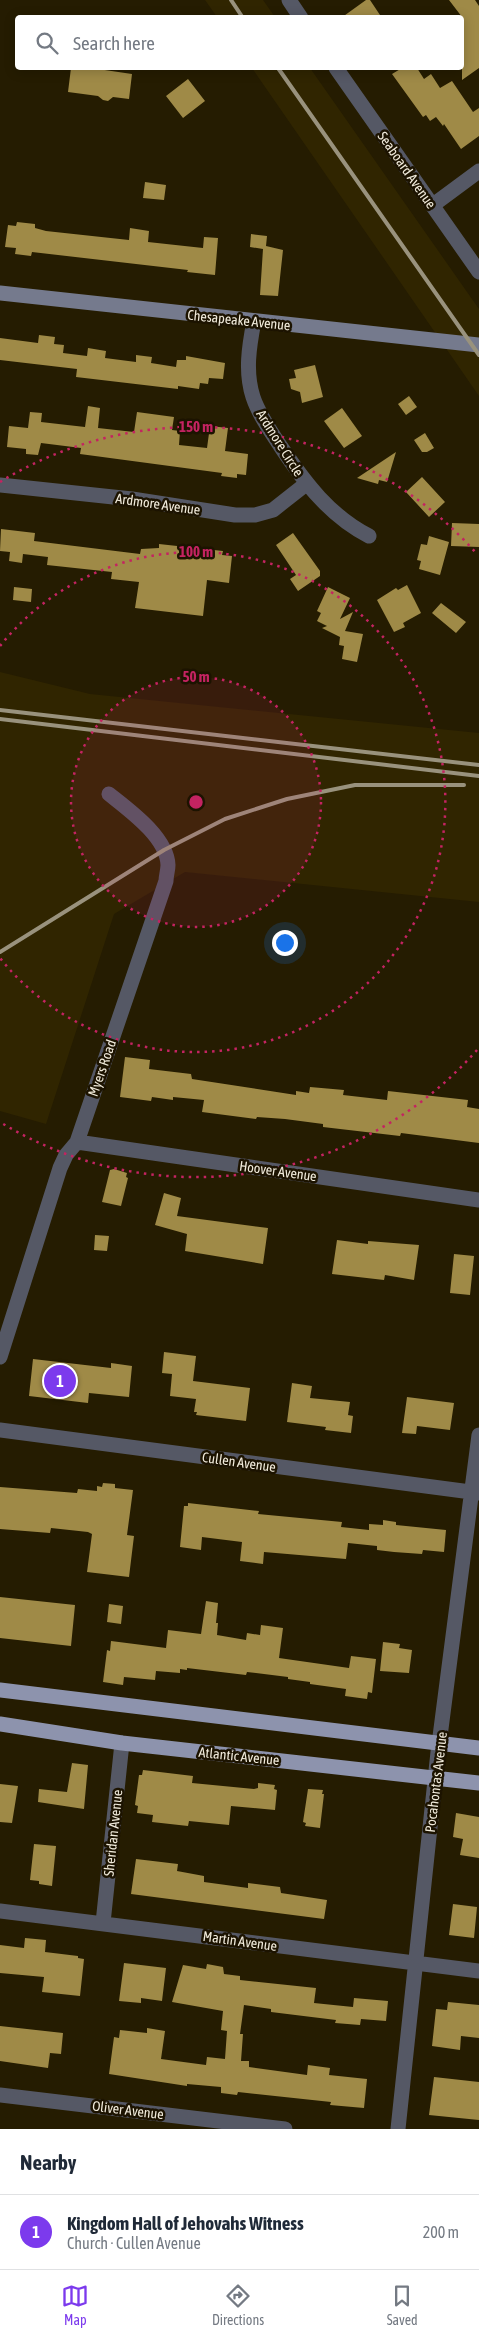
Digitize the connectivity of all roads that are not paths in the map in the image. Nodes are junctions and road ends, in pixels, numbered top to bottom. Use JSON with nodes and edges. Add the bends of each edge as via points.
{"nodes":[{"id":1,"x":288,"y":0,"type":"edge"},
{"id":2,"x":299,"y":15,"type":"edge"},
{"id":3,"x":337,"y":70,"type":"edge"},
{"id":4,"x":479,"y":171,"type":"edge"},
{"id":5,"x":432,"y":206,"type":"junction"},
{"id":6,"x":479,"y":272,"type":"edge"},
{"id":7,"x":0,"y":293,"type":"edge"},
{"id":8,"x":254,"y":321,"type":"junction"},
{"id":9,"x":479,"y":346,"type":"edge"},
{"id":10,"x":306,"y":484,"type":"junction"},
{"id":11,"x":0,"y":485,"type":"edge"},
{"id":12,"x":369,"y":536,"type":"dead end"},
{"id":13,"x":109,"y":794,"type":"dead end"},
{"id":14,"x":77,"y":1142,"type":"junction"},
{"id":15,"x":479,"y":1200,"type":"edge"},
{"id":16,"x":0,"y":1357,"type":"edge"},
{"id":17,"x":0,"y":1430,"type":"edge"},
{"id":18,"x":479,"y":1435,"type":"edge"},
{"id":19,"x":476,"y":1493,"type":"edge"},
{"id":20,"x":0,"y":1690,"type":"edge"},
{"id":21,"x":0,"y":1724,"type":"edge"},
{"id":22,"x":122,"y":1743,"type":"junction"},
{"id":23,"x":440,"y":1743,"type":"junction"},
{"id":24,"x":479,"y":1748,"type":"edge"},
{"id":25,"x":436,"y":1778,"type":"junction"},
{"id":26,"x":479,"y":1783,"type":"edge"},
{"id":27,"x":0,"y":1912,"type":"edge"},
{"id":28,"x":103,"y":1923,"type":"junction"},
{"id":29,"x":416,"y":1964,"type":"junction"},
{"id":30,"x":479,"y":1971,"type":"edge"},
{"id":31,"x":0,"y":2094,"type":"edge"},
{"id":32,"x":285,"y":2129,"type":"edge"},
{"id":33,"x":398,"y":2129,"type":"edge"}],
"edges":[{"from":1,"to":2,"type":"street"},
{"from":3,"to":5,"type":"street","name":"Seaboard Avenue"},
{"from":4,"to":5,"type":"street"},
{"from":5,"to":6,"type":"street","name":"Seaboard Avenue"},
{"from":7,"to":8,"type":"street","name":"Chesapeake Avenue"},
{"from":8,"to":9,"type":"street","name":"Chesapeake Avenue"},
{"from":8,"to":10,"type":"street","name":"Ardmore Circle","via":[[248,366],[253,398],[269,430]]},
{"from":10,"to":11,"type":"street","name":"Ardmore Avenue","via":[[273,510],[255,516]]},
{"from":10,"to":12,"type":"street","name":"Ardmore Circle","via":[[350,526]]},
{"from":13,"to":14,"type":"street","name":"Myers Road","via":[[138,817],[157,839],[168,865],[166,881]]},
{"from":14,"to":15,"type":"street","name":"Hoover Avenue"},
{"from":14,"to":16,"type":"street","name":"Myers Road","via":[[60,1168]]},
{"from":17,"to":19,"type":"street","name":"Cullen Avenue"},
{"from":18,"to":19,"type":"street","name":"Pocahontas Avenue"},
{"from":19,"to":23,"type":"street","name":"Pocahontas Avenue"},
{"from":20,"to":23,"type":"main road"},
{"from":21,"to":22,"type":"main road","name":"Atlantic Avenue"},
{"from":22,"to":25,"type":"main road","name":"Atlantic Avenue"},
{"from":22,"to":28,"type":"street","name":"Sheridan Avenue"},
{"from":23,"to":24,"type":"main road"},
{"from":23,"to":25,"type":"street","name":"Pocahontas Avenue"},
{"from":25,"to":26,"type":"main road","name":"Atlantic Avenue"},
{"from":25,"to":29,"type":"street","name":"Pocahontas Avenue"},
{"from":27,"to":28,"type":"street","name":"Martin Avenue"},
{"from":28,"to":29,"type":"street","name":"Martin Avenue"},
{"from":29,"to":30,"type":"street","name":"Martin Avenue"},
{"from":29,"to":33,"type":"street","name":"Pocahontas Avenue"},
{"from":31,"to":32,"type":"street","name":"Oliver Avenue"}]}
